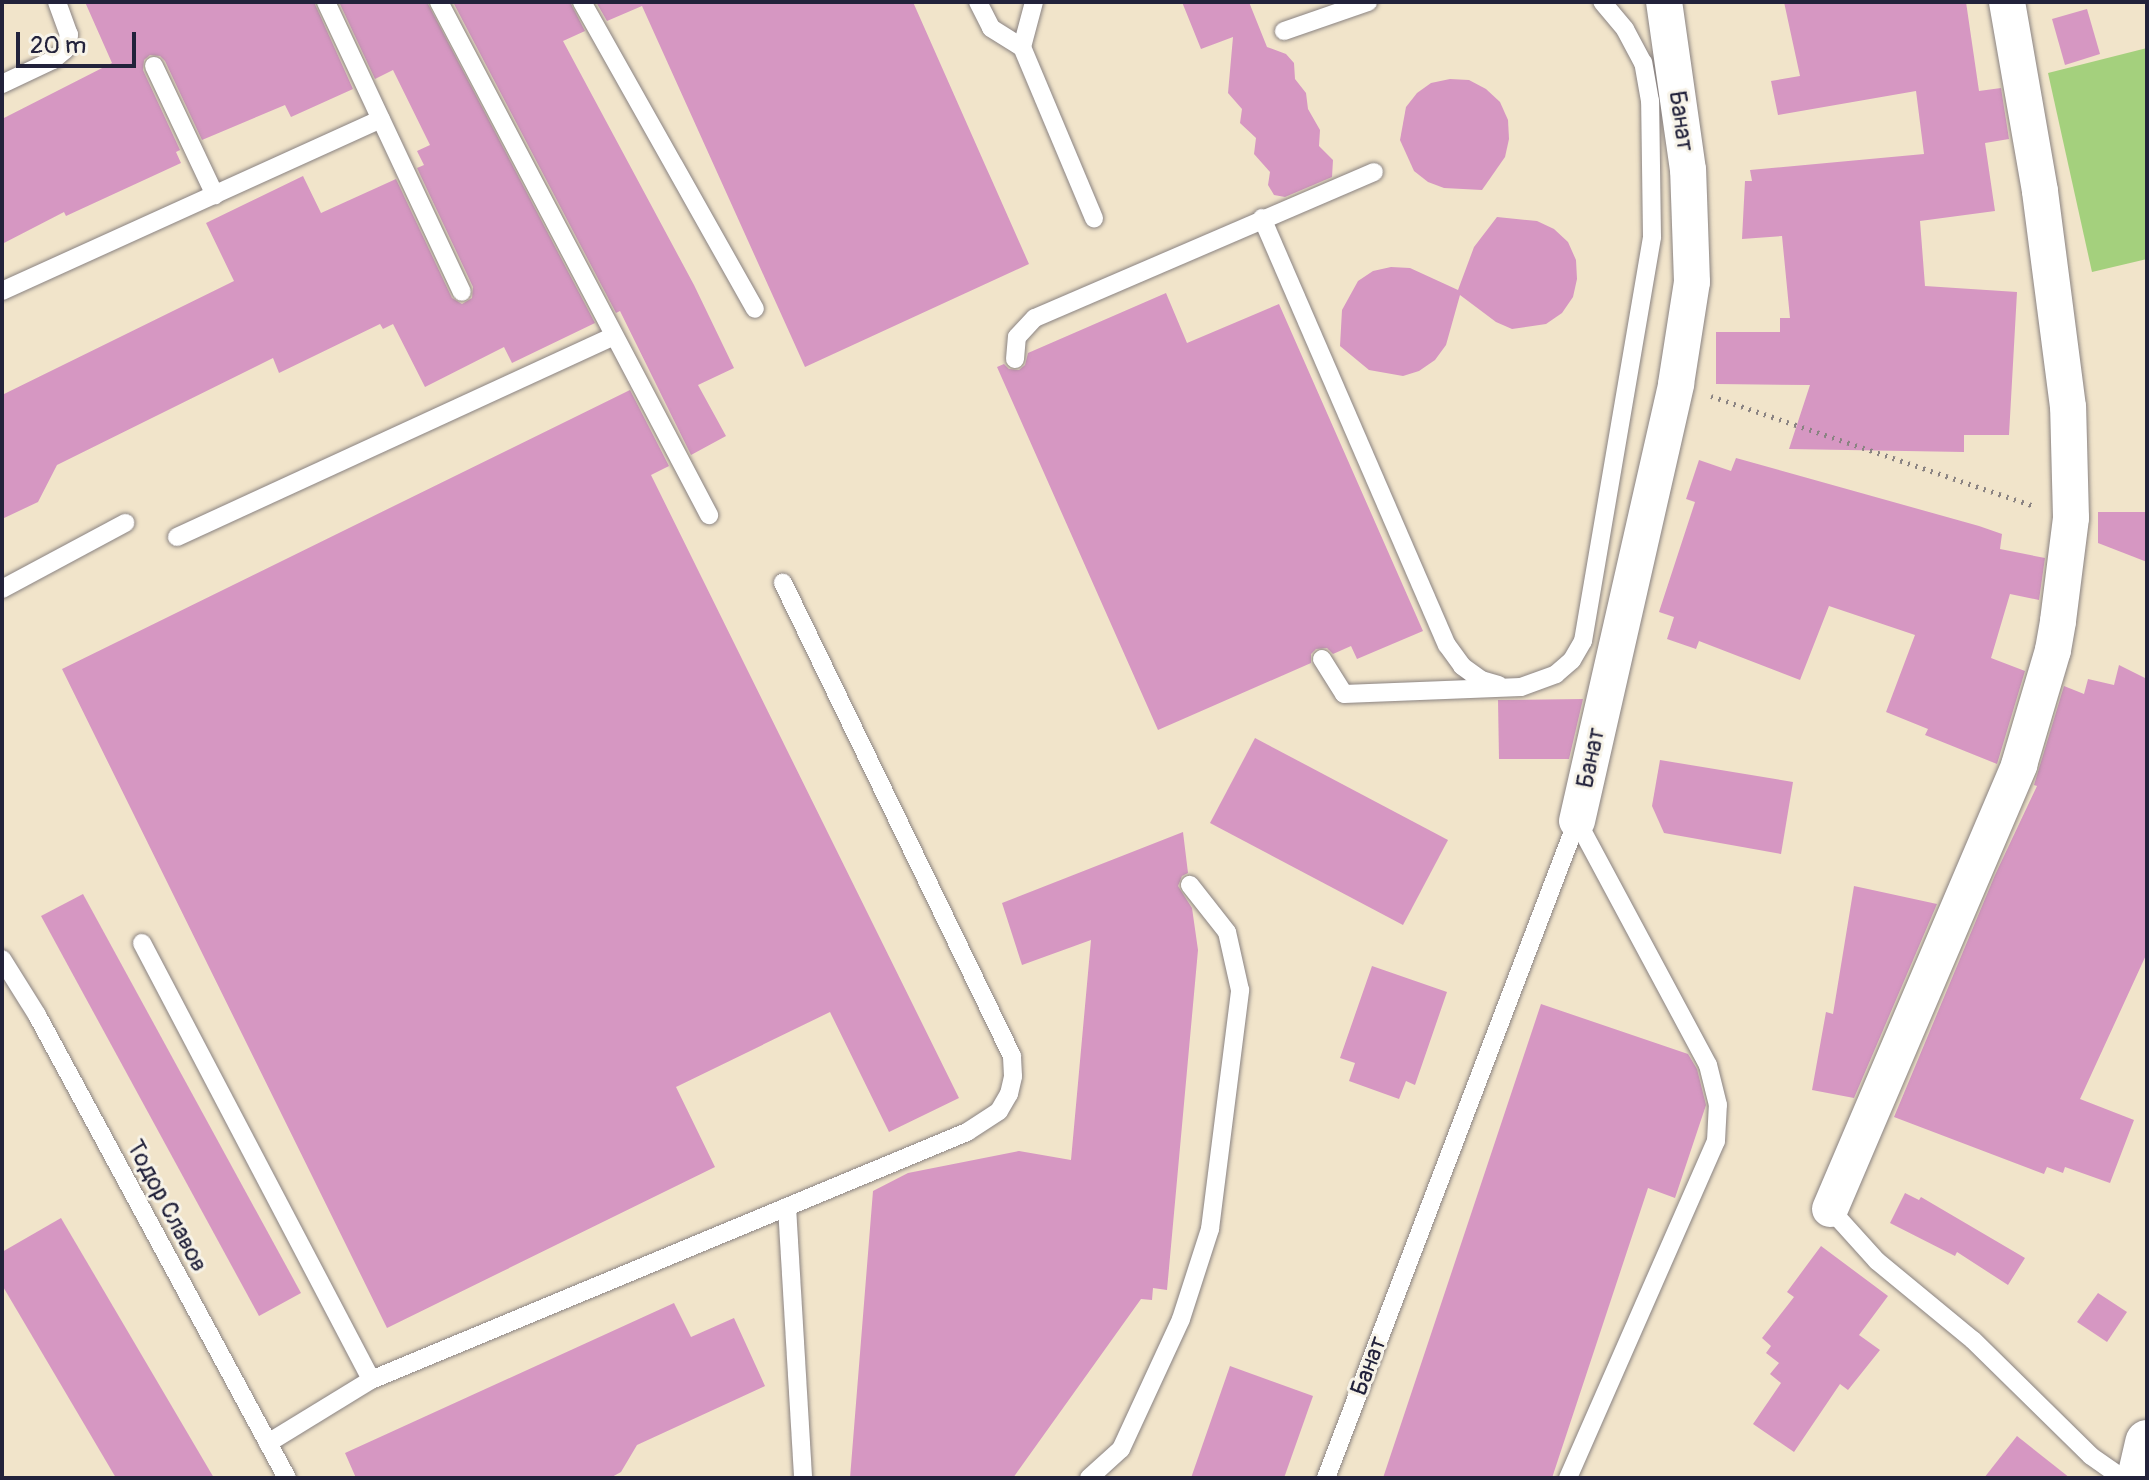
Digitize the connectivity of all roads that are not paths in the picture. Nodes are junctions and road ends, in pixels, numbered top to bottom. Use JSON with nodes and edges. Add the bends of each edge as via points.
{"nodes":[{"id":1,"x":57,"y":2,"type":"edge"},
{"id":2,"x":326,"y":2,"type":"edge"},
{"id":3,"x":439,"y":2,"type":"edge"},
{"id":4,"x":582,"y":2,"type":"edge"},
{"id":5,"x":978,"y":2,"type":"edge"},
{"id":6,"x":1034,"y":2,"type":"edge"},
{"id":7,"x":1368,"y":2,"type":"edge"},
{"id":8,"x":1602,"y":2,"type":"edge"},
{"id":9,"x":1610,"y":2,"type":"edge"},
{"id":10,"x":1664,"y":2,"type":"edge"},
{"id":11,"x":2007,"y":2,"type":"edge"},
{"id":12,"x":1625,"y":29,"type":"junction"},
{"id":13,"x":1284,"y":31,"type":"dead end"},
{"id":14,"x":1022,"y":47,"type":"junction"},
{"id":15,"x":154,"y":66,"type":"dead end"},
{"id":16,"x":2,"y":84,"type":"edge"},
{"id":17,"x":381,"y":119,"type":"junction"},
{"id":18,"x":1374,"y":172,"type":"dead end"},
{"id":19,"x":215,"y":195,"type":"junction"},
{"id":20,"x":1094,"y":218,"type":"dead end"},
{"id":21,"x":1262,"y":218,"type":"junction"},
{"id":22,"x":2,"y":291,"type":"edge"},
{"id":23,"x":462,"y":292,"type":"dead end"},
{"id":24,"x":755,"y":309,"type":"dead end"},
{"id":25,"x":614,"y":336,"type":"junction"},
{"id":26,"x":1015,"y":359,"type":"dead end"},
{"id":27,"x":709,"y":515,"type":"dead end"},
{"id":28,"x":125,"y":523,"type":"dead end"},
{"id":29,"x":177,"y":537,"type":"dead end"},
{"id":30,"x":783,"y":583,"type":"dead end"},
{"id":31,"x":2,"y":589,"type":"edge"},
{"id":32,"x":1322,"y":659,"type":"dead end"},
{"id":33,"x":1504,"y":687,"type":"junction"},
{"id":34,"x":1577,"y":821,"type":"junction"},
{"id":35,"x":1190,"y":885,"type":"dead end"},
{"id":36,"x":142,"y":943,"type":"dead end"},
{"id":37,"x":2,"y":959,"type":"edge"},
{"id":38,"x":787,"y":1207,"type":"junction"},
{"id":39,"x":1830,"y":1209,"type":"joint"},
{"id":40,"x":371,"y":1380,"type":"junction"},
{"id":41,"x":2147,"y":1442,"type":"edge"},
{"id":42,"x":268,"y":1443,"type":"junction"},
{"id":43,"x":287,"y":1478,"type":"edge"},
{"id":44,"x":803,"y":1478,"type":"edge"},
{"id":45,"x":1089,"y":1478,"type":"edge"},
{"id":46,"x":1326,"y":1478,"type":"edge"},
{"id":47,"x":1568,"y":1478,"type":"edge"},
{"id":48,"x":2123,"y":1478,"type":"edge"},
{"id":49,"x":2139,"y":1478,"type":"edge"}],
"edges":[{"from":1,"to":16,"type":"lane","via":[[69,35],[65,50]]},
{"from":2,"to":17,"type":"lane"},
{"from":3,"to":25,"type":"lane"},
{"from":4,"to":24,"type":"lane"},
{"from":5,"to":14,"type":"lane","via":[[991,28]]},
{"from":6,"to":14,"type":"lane"},
{"from":7,"to":13,"type":"lane"},
{"from":8,"to":12,"type":"lane"},
{"from":9,"to":12,"type":"lane"},
{"from":10,"to":34,"type":"street","name":"Банат","via":[[1688,170],[1692,282],[1676,384]]},
{"from":11,"to":39,"type":"street","via":[[2040,191],[2068,407],[2071,518],[2053,650],[2019,765]]},
{"from":12,"to":33,"type":"lane","via":[[1643,63],[1650,101],[1652,237],[1588,621],[1572,660],[1556,674],[1538,684]]},
{"from":14,"to":20,"type":"lane"},
{"from":15,"to":19,"type":"lane"},
{"from":17,"to":19,"type":"lane"},
{"from":17,"to":23,"type":"lane"},
{"from":18,"to":21,"type":"lane"},
{"from":19,"to":22,"type":"lane"},
{"from":21,"to":26,"type":"lane","via":[[1035,318],[1017,337]]},
{"from":21,"to":33,"type":"lane","via":[[1447,645],[1481,680]]},
{"from":25,"to":27,"type":"lane"},
{"from":25,"to":29,"type":"lane"},
{"from":28,"to":31,"type":"lane"},
{"from":30,"to":38,"type":"lane","via":[[1012,1056],[1013,1076],[1009,1094],[985,1124]]},
{"from":32,"to":33,"type":"lane","via":[[1344,694]]},
{"from":34,"to":46,"type":"lane","name":"Банат"},
{"from":34,"to":47,"type":"lane","via":[[1708,1065],[1718,1105],[1716,1141]]},
{"from":35,"to":45,"type":"lane","via":[[1227,932],[1240,990],[1210,1229],[1181,1319],[1121,1449]]},
{"from":36,"to":40,"type":"lane"},
{"from":37,"to":42,"type":"lane","name":"Тодор Славов"},
{"from":38,"to":40,"type":"lane"},
{"from":38,"to":44,"type":"lane"},
{"from":39,"to":48,"type":"lane","via":[[1877,1261],[1973,1340],[2091,1456]]},
{"from":40,"to":42,"type":"lane"},
{"from":41,"to":49,"type":"street"},
{"from":42,"to":43,"type":"lane","name":"Тодор Славов"}]}
